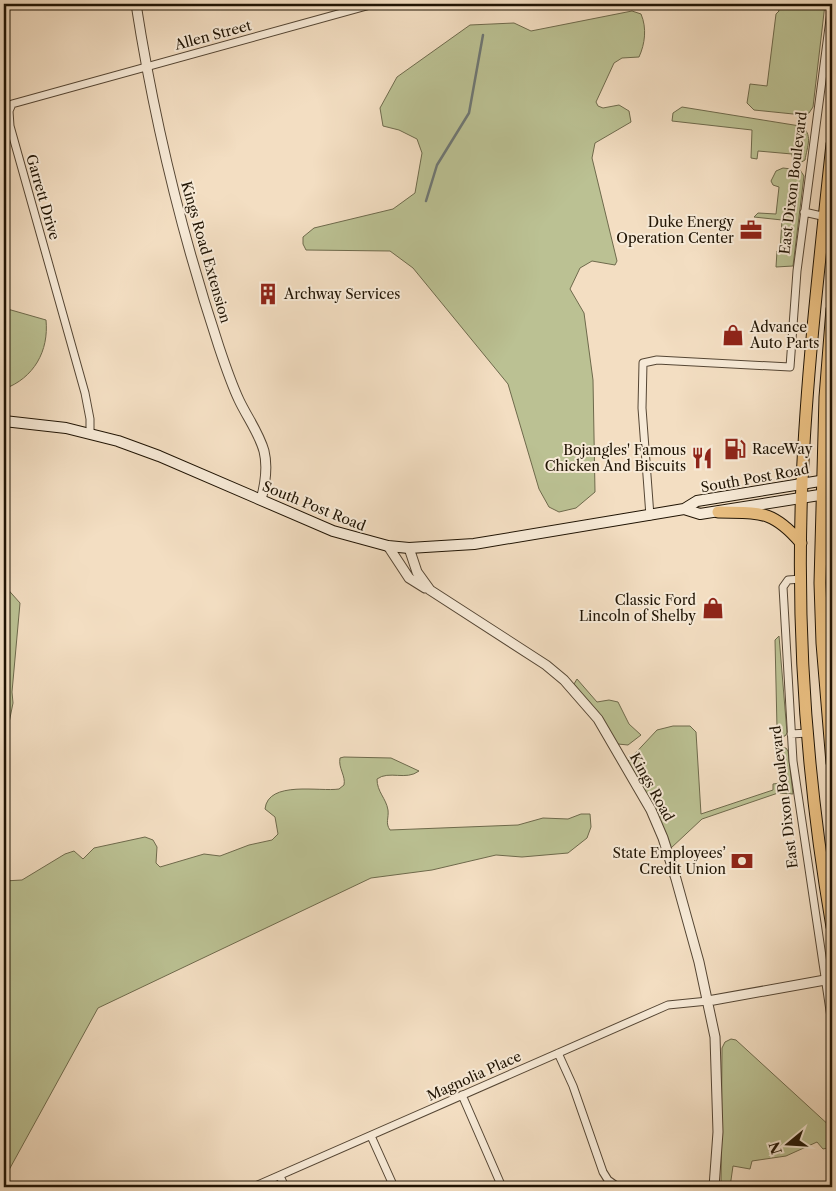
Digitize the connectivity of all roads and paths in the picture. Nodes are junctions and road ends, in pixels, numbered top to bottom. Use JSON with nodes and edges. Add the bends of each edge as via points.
{"nodes":[{"id":1,"x":136,"y":4,"type":"edge"},
{"id":2,"x":374,"y":4,"type":"edge"},
{"id":3,"x":832,"y":4,"type":"edge"},
{"id":4,"x":146,"y":66,"type":"junction"},
{"id":5,"x":832,"y":144,"type":"edge"},
{"id":6,"x":804,"y":212,"type":"junction"},
{"id":7,"x":826,"y":217,"type":"junction"},
{"id":8,"x":832,"y":308,"type":"edge"},
{"id":9,"x":831,"y":326,"type":"edge"},
{"id":10,"x":4,"y":421,"type":"edge"},
{"id":11,"x":90,"y":432,"type":"junction"},
{"id":12,"x":827,"y":480,"type":"edge"},
{"id":13,"x":802,"y":483,"type":"junction"},
{"id":14,"x":827,"y":494,"type":"edge"},
{"id":15,"x":802,"y":498,"type":"junction"},
{"id":16,"x":261,"y":500,"type":"junction"},
{"id":17,"x":684,"y":509,"type":"junction"},
{"id":18,"x":718,"y":512,"type":"junction"},
{"id":19,"x":650,"y":516,"type":"junction"},
{"id":20,"x":801,"y":543,"type":"junction"},
{"id":21,"x":388,"y":546,"type":"junction"},
{"id":22,"x":409,"y":548,"type":"junction"},
{"id":23,"x":801,"y":579,"type":"junction"},
{"id":24,"x":430,"y":590,"type":"junction"},
{"id":25,"x":808,"y":733,"type":"junction"},
{"id":26,"x":791,"y":734,"type":"junction"},
{"id":27,"x":832,"y":763,"type":"edge"},
{"id":28,"x":832,"y":927,"type":"edge"},
{"id":29,"x":826,"y":980,"type":"junction"},
{"id":30,"x":708,"y":1002,"type":"junction"},
{"id":31,"x":832,"y":1024,"type":"edge"},
{"id":32,"x":558,"y":1053,"type":"junction"},
{"id":33,"x":462,"y":1095,"type":"junction"},
{"id":34,"x":371,"y":1136,"type":"junction"},
{"id":35,"x":280,"y":1176,"type":"junction"},
{"id":36,"x":253,"y":1187,"type":"edge"},
{"id":37,"x":285,"y":1187,"type":"edge"},
{"id":38,"x":394,"y":1187,"type":"edge"},
{"id":39,"x":502,"y":1187,"type":"edge"},
{"id":40,"x":618,"y":1187,"type":"edge"},
{"id":41,"x":714,"y":1187,"type":"edge"}],
"edges":[{"from":1,"to":4,"type":"street","name":"Kings Road Extension"},
{"from":2,"to":4,"type":"street","name":"Allen Street"},
{"from":3,"to":6,"type":"street","name":"East Dixon Boulevard"},
{"from":4,"to":11,"type":"street","name":"Garrett Drive","via":[[17,101],[9,111],[10,126],[85,393]]},
{"from":4,"to":16,"type":"street","name":"Kings Road Extension","via":[[166,161],[218,345],[238,399],[264,450],[266,470]]},
{"from":5,"to":7,"type":"highway"},
{"from":6,"to":7,"type":"street"},
{"from":6,"to":19,"type":"street","name":"East Dixon Boulevard","via":[[790,367],[657,360],[643,363],[642,408]]},
{"from":7,"to":13,"type":"highway","via":[[813,332]]},
{"from":8,"to":9,"type":"highway"},
{"from":9,"to":12,"type":"highway","via":[[824,397]]},
{"from":10,"to":11,"type":"main road","name":"South Post Road"},
{"from":11,"to":16,"type":"main road","name":"South Post Road","via":[[158,456]]},
{"from":12,"to":13,"type":"main road","name":"South Post Road"},
{"from":12,"to":14,"type":"highway"},
{"from":13,"to":15,"type":"highway"},
{"from":13,"to":17,"type":"main road","name":"South Post Road","via":[[697,501]]},
{"from":14,"to":15,"type":"main road","name":"South Post Road"},
{"from":14,"to":27,"type":"highway","via":[[822,643]]},
{"from":15,"to":18,"type":"main road","name":"South Post Road"},
{"from":15,"to":20,"type":"highway"},
{"from":16,"to":21,"type":"main road","name":"South Post Road","via":[[333,531]]},
{"from":17,"to":18,"type":"main road","name":"South Post Road","via":[[700,514]]},
{"from":17,"to":19,"type":"main road","name":"South Post Road"},
{"from":18,"to":20,"type":"highway","via":[[769,515],[784,524]]},
{"from":19,"to":22,"type":"main road","name":"South Post Road","via":[[474,544]]},
{"from":20,"to":23,"type":"highway"},
{"from":21,"to":22,"type":"main road","name":"South Post Road"},
{"from":21,"to":24,"type":"street","via":[[409,578]]},
{"from":22,"to":24,"type":"street","name":"Kings Road","via":[[417,572]]},
{"from":23,"to":25,"type":"highway"},
{"from":23,"to":26,"type":"street","name":"East Dixon Boulevard","via":[[788,580],[783,587]]},
{"from":24,"to":30,"type":"street","name":"Kings Road","via":[[546,665],[564,680],[598,719],[664,838]]},
{"from":25,"to":26,"type":"street"},
{"from":25,"to":28,"type":"highway"},
{"from":26,"to":29,"type":"street","name":"East Dixon Boulevard","via":[[802,832]]},
{"from":29,"to":30,"type":"street"},
{"from":29,"to":31,"type":"street","name":"East Dixon Boulevard"},
{"from":30,"to":32,"type":"street","name":"Magnolia Place","via":[[668,1005]]},
{"from":30,"to":41,"type":"street","name":"Kings Road","via":[[717,1066],[718,1132]]},
{"from":32,"to":33,"type":"street","name":"Magnolia Place"},
{"from":32,"to":40,"type":"street","via":[[603,1172]]},
{"from":33,"to":34,"type":"street","name":"Magnolia Place"},
{"from":33,"to":39,"type":"street"},
{"from":34,"to":35,"type":"street","name":"Magnolia Place"},
{"from":34,"to":38,"type":"street"},
{"from":35,"to":36,"type":"street","name":"Magnolia Place"},
{"from":35,"to":37,"type":"street"}]}
